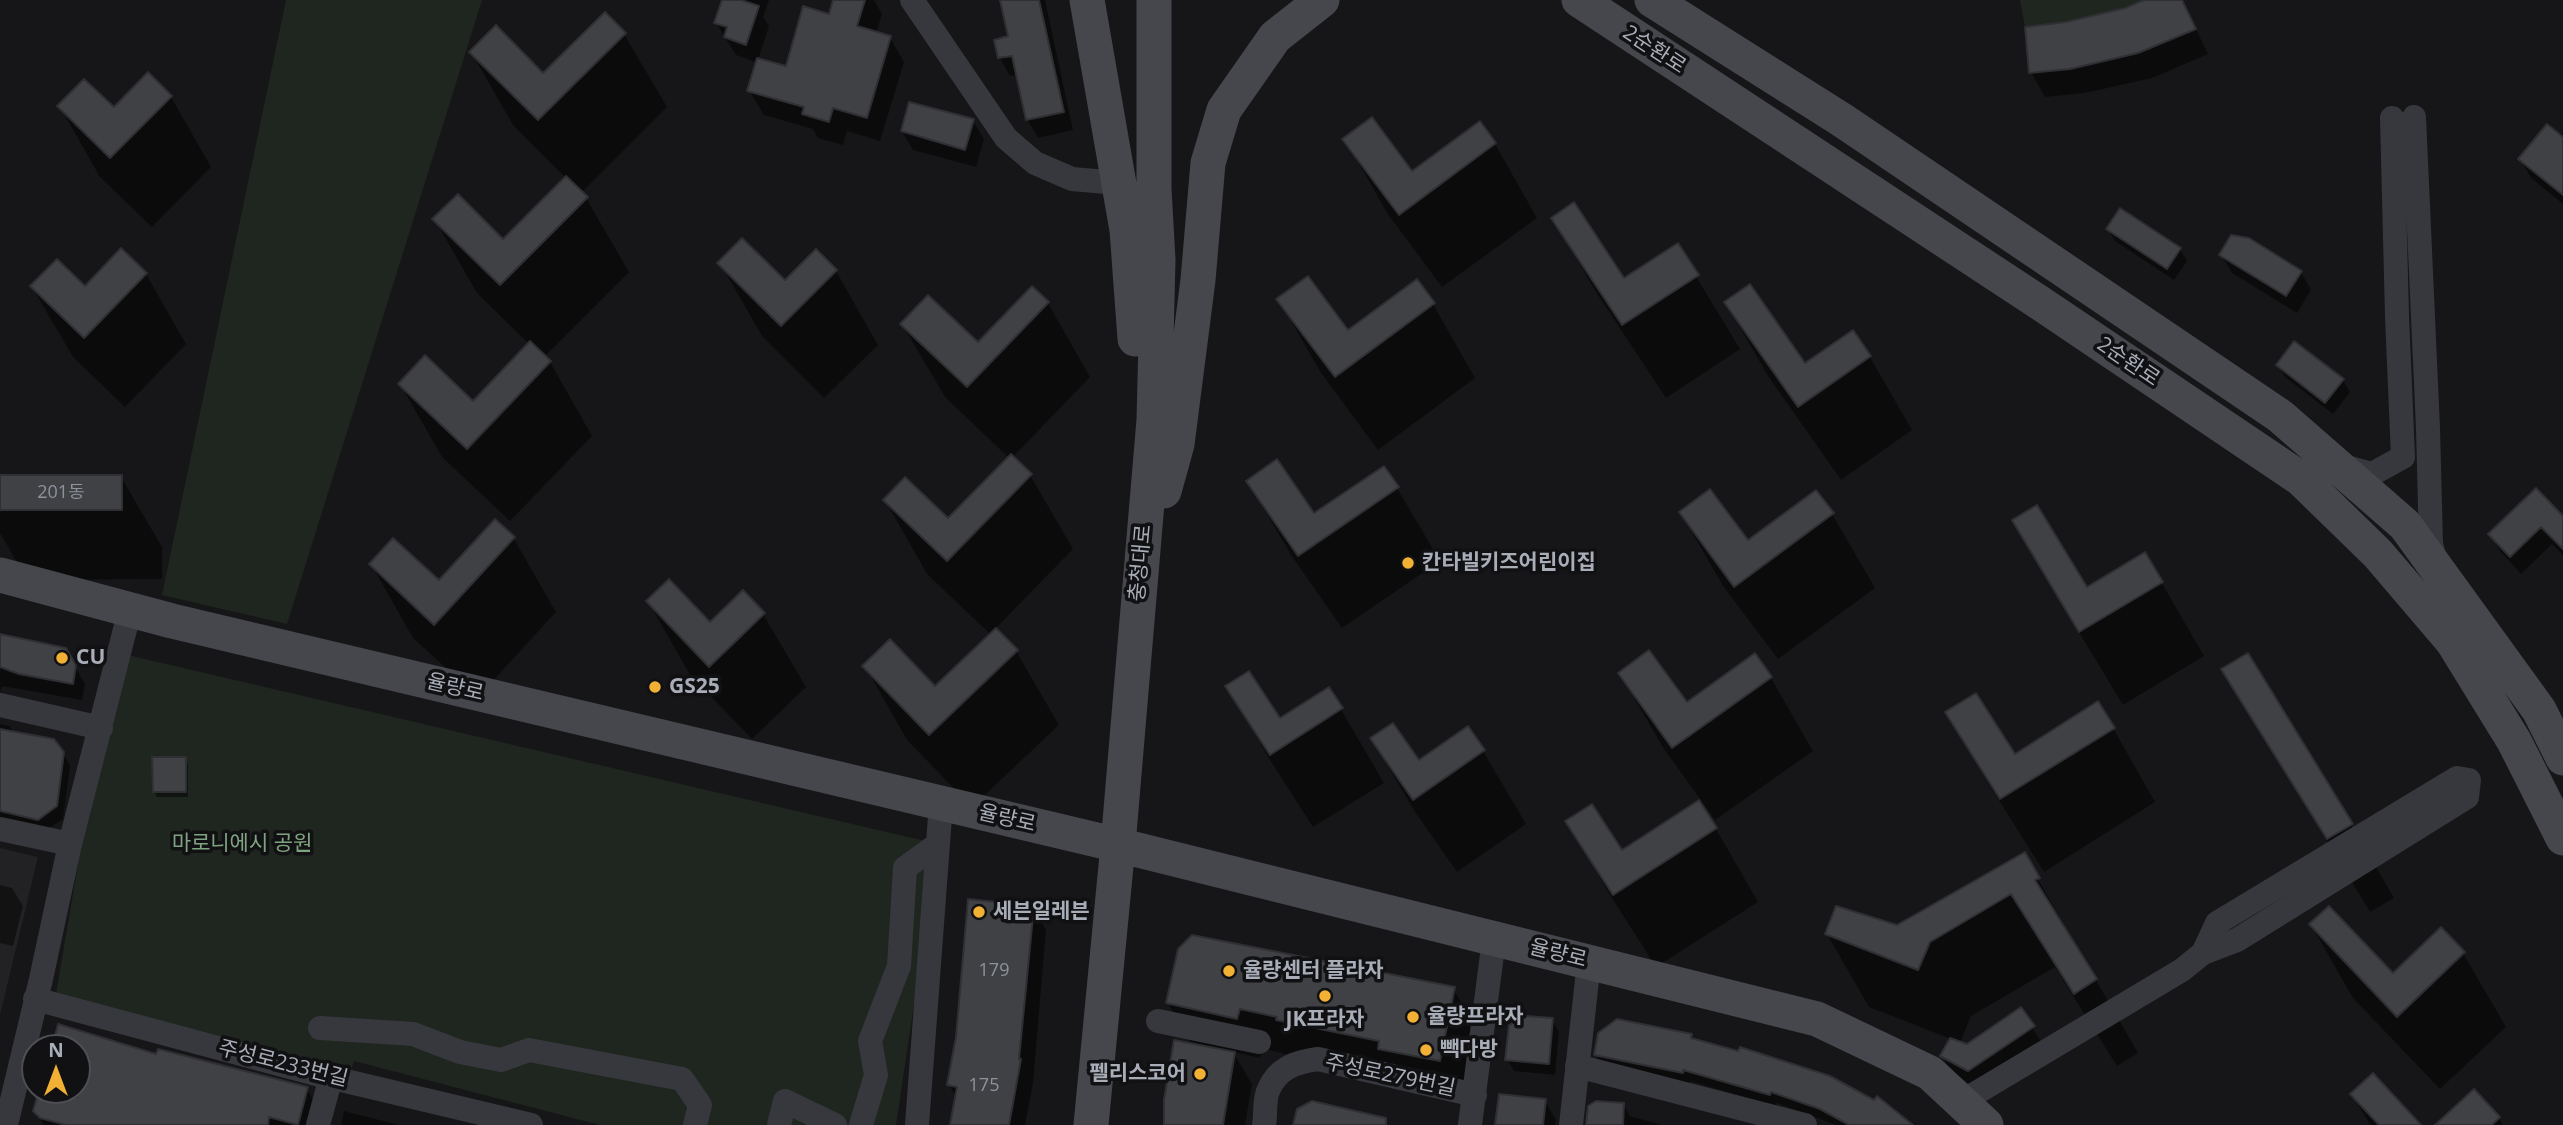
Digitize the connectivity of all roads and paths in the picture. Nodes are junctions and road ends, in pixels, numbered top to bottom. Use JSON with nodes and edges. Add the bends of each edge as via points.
{"nodes":[{"id":1,"x":912,"y":0,"type":"edge"},
{"id":2,"x":1087,"y":0,"type":"edge"},
{"id":3,"x":1154,"y":0,"type":"edge"},
{"id":4,"x":1322,"y":0,"type":"edge"},
{"id":5,"x":1652,"y":0,"type":"edge"},
{"id":6,"x":1580,"y":2,"type":"edge"},
{"id":7,"x":1118,"y":183,"type":"junction"},
{"id":8,"x":2338,"y":465,"type":"junction"},
{"id":9,"x":2438,"y":570,"type":"junction"},
{"id":10,"x":0,"y":575,"type":"edge"},
{"id":11,"x":1139,"y":586,"type":"junction"},
{"id":12,"x":130,"y":610,"type":"junction"},
{"id":13,"x":0,"y":705,"type":"edge"},
{"id":14,"x":101,"y":728,"type":"junction"},
{"id":15,"x":2563,"y":758,"type":"edge"},
{"id":16,"x":941,"y":803,"type":"junction"},
{"id":17,"x":0,"y":829,"type":"edge"},
{"id":18,"x":2563,"y":838,"type":"edge"},
{"id":19,"x":70,"y":844,"type":"junction"},
{"id":20,"x":939,"y":844,"type":"junction"},
{"id":21,"x":1118,"y":845,"type":"junction"},
{"id":22,"x":1494,"y":939,"type":"junction"},
{"id":23,"x":2203,"y":953,"type":"junction"},
{"id":24,"x":1590,"y":962,"type":"junction"},
{"id":25,"x":35,"y":999,"type":"junction"},
{"id":26,"x":1157,"y":1021,"type":"dead end"},
{"id":27,"x":320,"y":1028,"type":"dead end"},
{"id":28,"x":1259,"y":1042,"type":"dead end"},
{"id":29,"x":1577,"y":1066,"type":"junction"},
{"id":30,"x":331,"y":1077,"type":"junction"},
{"id":31,"x":1475,"y":1095,"type":"junction"},
{"id":32,"x":1961,"y":1102,"type":"junction"},
{"id":33,"x":7,"y":1125,"type":"edge"},
{"id":34,"x":318,"y":1125,"type":"edge"},
{"id":35,"x":531,"y":1125,"type":"edge"},
{"id":36,"x":695,"y":1125,"type":"edge"},
{"id":37,"x":779,"y":1125,"type":"edge"},
{"id":38,"x":835,"y":1125,"type":"edge"},
{"id":39,"x":861,"y":1125,"type":"edge"},
{"id":40,"x":917,"y":1125,"type":"edge"},
{"id":41,"x":1091,"y":1125,"type":"edge"},
{"id":42,"x":1264,"y":1125,"type":"edge"},
{"id":43,"x":1471,"y":1125,"type":"edge"},
{"id":44,"x":1571,"y":1125,"type":"edge"},
{"id":45,"x":1805,"y":1125,"type":"edge"},
{"id":46,"x":1986,"y":1125,"type":"edge"}],
"edges":[{"from":1,"to":7,"type":"street","via":[[1006,138],[1035,163],[1072,179]]},
{"from":2,"to":7,"type":"street"},
{"from":3,"to":11,"type":"street","name":"충청대로","via":[[1158,260],[1154,421]]},
{"from":4,"to":11,"type":"street","via":[[1275,37],[1224,110],[1208,163],[1177,444]]},
{"from":5,"to":8,"type":"street","name":"2순환로","via":[[1842,120],[2258,400]]},
{"from":6,"to":18,"type":"street","name":"2순환로","via":[[2301,479],[2378,554],[2453,642],[2514,741]]},
{"from":7,"to":11,"type":"street","via":[[1135,320]]},
{"from":8,"to":9,"type":"street","name":"2순환로","via":[[2405,525]]},
{"from":8,"to":9,"type":"street","via":[[2372,474],[2403,457],[2397,316],[2403,117],[2428,428],[2431,544]]},
{"from":9,"to":15,"type":"street","name":"2순환로","via":[[2539,710]]},
{"from":10,"to":12,"type":"street","name":"율량로"},
{"from":11,"to":21,"type":"street","name":"충청대로"},
{"from":12,"to":14,"type":"street"},
{"from":12,"to":16,"type":"street","name":"율량로"},
{"from":13,"to":14,"type":"street"},
{"from":14,"to":19,"type":"street"},
{"from":16,"to":20,"type":"street"},
{"from":16,"to":21,"type":"street","name":"율량로"},
{"from":17,"to":19,"type":"street"},
{"from":19,"to":25,"type":"street"},
{"from":20,"to":39,"type":"street","via":[[905,868],[899,966],[870,1041],[876,1075]]},
{"from":20,"to":40,"type":"street"},
{"from":21,"to":22,"type":"street","name":"율량로"},
{"from":21,"to":41,"type":"street","name":"충청대로"},
{"from":22,"to":24,"type":"street","name":"율량로"},
{"from":22,"to":31,"type":"street","name":"주성로279번길"},
{"from":23,"to":23,"type":"street","via":[[2237,940],[2467,797],[2469,780],[2457,778],[2217,923]]},
{"from":23,"to":32,"type":"street"},
{"from":24,"to":29,"type":"street"},
{"from":24,"to":32,"type":"street","name":"율량로","via":[[1817,1019],[1930,1073]]},
{"from":25,"to":30,"type":"street","name":"주성로233번길"},
{"from":25,"to":33,"type":"street"},
{"from":26,"to":28,"type":"street"},
{"from":27,"to":36,"type":"street","via":[[413,1034],[460,1052],[501,1060],[529,1050],[682,1079],[700,1105]]},
{"from":29,"to":44,"type":"street"},
{"from":29,"to":45,"type":"street"},
{"from":30,"to":34,"type":"street"},
{"from":30,"to":35,"type":"street","name":"주성로233번길"},
{"from":31,"to":42,"type":"street","name":"주성로279번길","via":[[1318,1059],[1296,1062],[1279,1074],[1267,1092]]},
{"from":31,"to":43,"type":"street","name":"주성로279번길"},
{"from":32,"to":46,"type":"street","name":"율량로"},
{"from":37,"to":38,"type":"street","via":[[785,1101]]}]}
